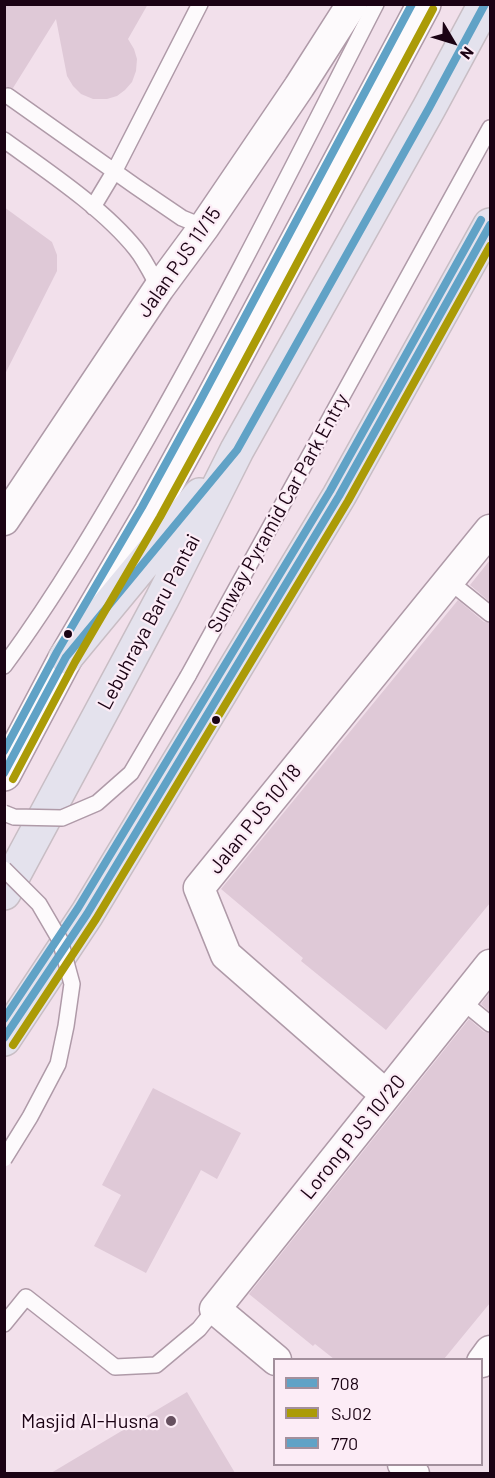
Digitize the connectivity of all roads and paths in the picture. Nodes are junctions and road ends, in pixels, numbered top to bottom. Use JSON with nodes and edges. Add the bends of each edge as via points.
{"nodes":[{"id":1,"x":200,"y":4,"type":"edge"},
{"id":2,"x":352,"y":4,"type":"edge"},
{"id":3,"x":376,"y":4,"type":"edge"},
{"id":4,"x":424,"y":4,"type":"edge"},
{"id":5,"x":485,"y":4,"type":"edge"},
{"id":6,"x":8,"y":96,"type":"dead end"},
{"id":7,"x":490,"y":128,"type":"edge"},
{"id":8,"x":4,"y":140,"type":"edge"},
{"id":9,"x":114,"y":172,"type":"junction"},
{"id":10,"x":93,"y":207,"type":"junction"},
{"id":11,"x":490,"y":225,"type":"edge"},
{"id":12,"x":204,"y":227,"type":"junction"},
{"id":13,"x":159,"y":288,"type":"junction"},
{"id":14,"x":237,"y":450,"type":"junction"},
{"id":15,"x":14,"y":493,"type":"edge"},
{"id":16,"x":4,"y":520,"type":"edge"},
{"id":17,"x":490,"y":530,"type":"edge"},
{"id":18,"x":449,"y":581,"type":"junction"},
{"id":19,"x":490,"y":614,"type":"edge"},
{"id":20,"x":66,"y":657,"type":"junction"},
{"id":21,"x":4,"y":666,"type":"edge"},
{"id":22,"x":4,"y":774,"type":"edge"},
{"id":23,"x":4,"y":813,"type":"edge"},
{"id":24,"x":4,"y":869,"type":"edge"},
{"id":25,"x":4,"y":893,"type":"edge"},
{"id":26,"x":490,"y":965,"type":"edge"},
{"id":27,"x":462,"y":1001,"type":"junction"},
{"id":28,"x":490,"y":1024,"type":"edge"},
{"id":29,"x":4,"y":1039,"type":"edge"},
{"id":30,"x":386,"y":1095,"type":"junction"},
{"id":31,"x":4,"y":1159,"type":"edge"},
{"id":32,"x":215,"y":1309,"type":"junction"},
{"id":33,"x":4,"y":1324,"type":"edge"},
{"id":34,"x":275,"y":1358,"type":"edge"}],
"edges":[{"from":1,"to":9,"type":"lane"},
{"from":2,"to":12,"type":"street","name":"Jalan PJS 11/15"},
{"from":3,"to":21,"type":"lane","via":[[198,349],[95,529],[37,622]]},
{"from":4,"to":20,"type":"main road","via":[[151,512]]},
{"from":5,"to":14,"type":"highway","name":"Lebuhraya Baru Pantai"},
{"from":6,"to":9,"type":"lane"},
{"from":7,"to":23,"type":"lane","name":"Sunway Pyramid Car Park Entry","bridge":true,"via":[[194,666],[131,773],[97,803],[62,818],[14,817]]},
{"from":8,"to":10,"type":"lane"},
{"from":9,"to":10,"type":"lane"},
{"from":9,"to":12,"type":"lane","via":[[182,218]]},
{"from":10,"to":13,"type":"lane","via":[[138,251]]},
{"from":11,"to":29,"type":"highway","via":[[339,496],[87,914]]},
{"from":12,"to":13,"type":"street","name":"Jalan PJS 11/15"},
{"from":13,"to":15,"type":"street","name":"Jalan PJS 11/15"},
{"from":14,"to":20,"type":"highway"},
{"from":14,"to":25,"type":"highway","name":"Lebuhraya Baru Pantai"},
{"from":15,"to":16,"type":"street","name":"Jalan PJS 11/15"},
{"from":17,"to":18,"type":"street","name":"Jalan PJS 10/18"},
{"from":18,"to":19,"type":"lane"},
{"from":18,"to":30,"type":"street","name":"Jalan PJS 10/18","via":[[199,888],[226,955]]},
{"from":20,"to":22,"type":"main road"},
{"from":24,"to":31,"type":"lane","bridge":true,"via":[[39,904],[60,940],[72,984],[58,1064]]},
{"from":26,"to":27,"type":"street","name":"Lorong PJS 10/20"},
{"from":27,"to":28,"type":"lane"},
{"from":27,"to":30,"type":"street","name":"Lorong PJS 10/20"},
{"from":30,"to":32,"type":"street","name":"Lorong PJS 10/20"},
{"from":32,"to":33,"type":"lane","via":[[199,1329],[156,1365],[115,1367],[26,1298]]},
{"from":32,"to":34,"type":"street"}]}
